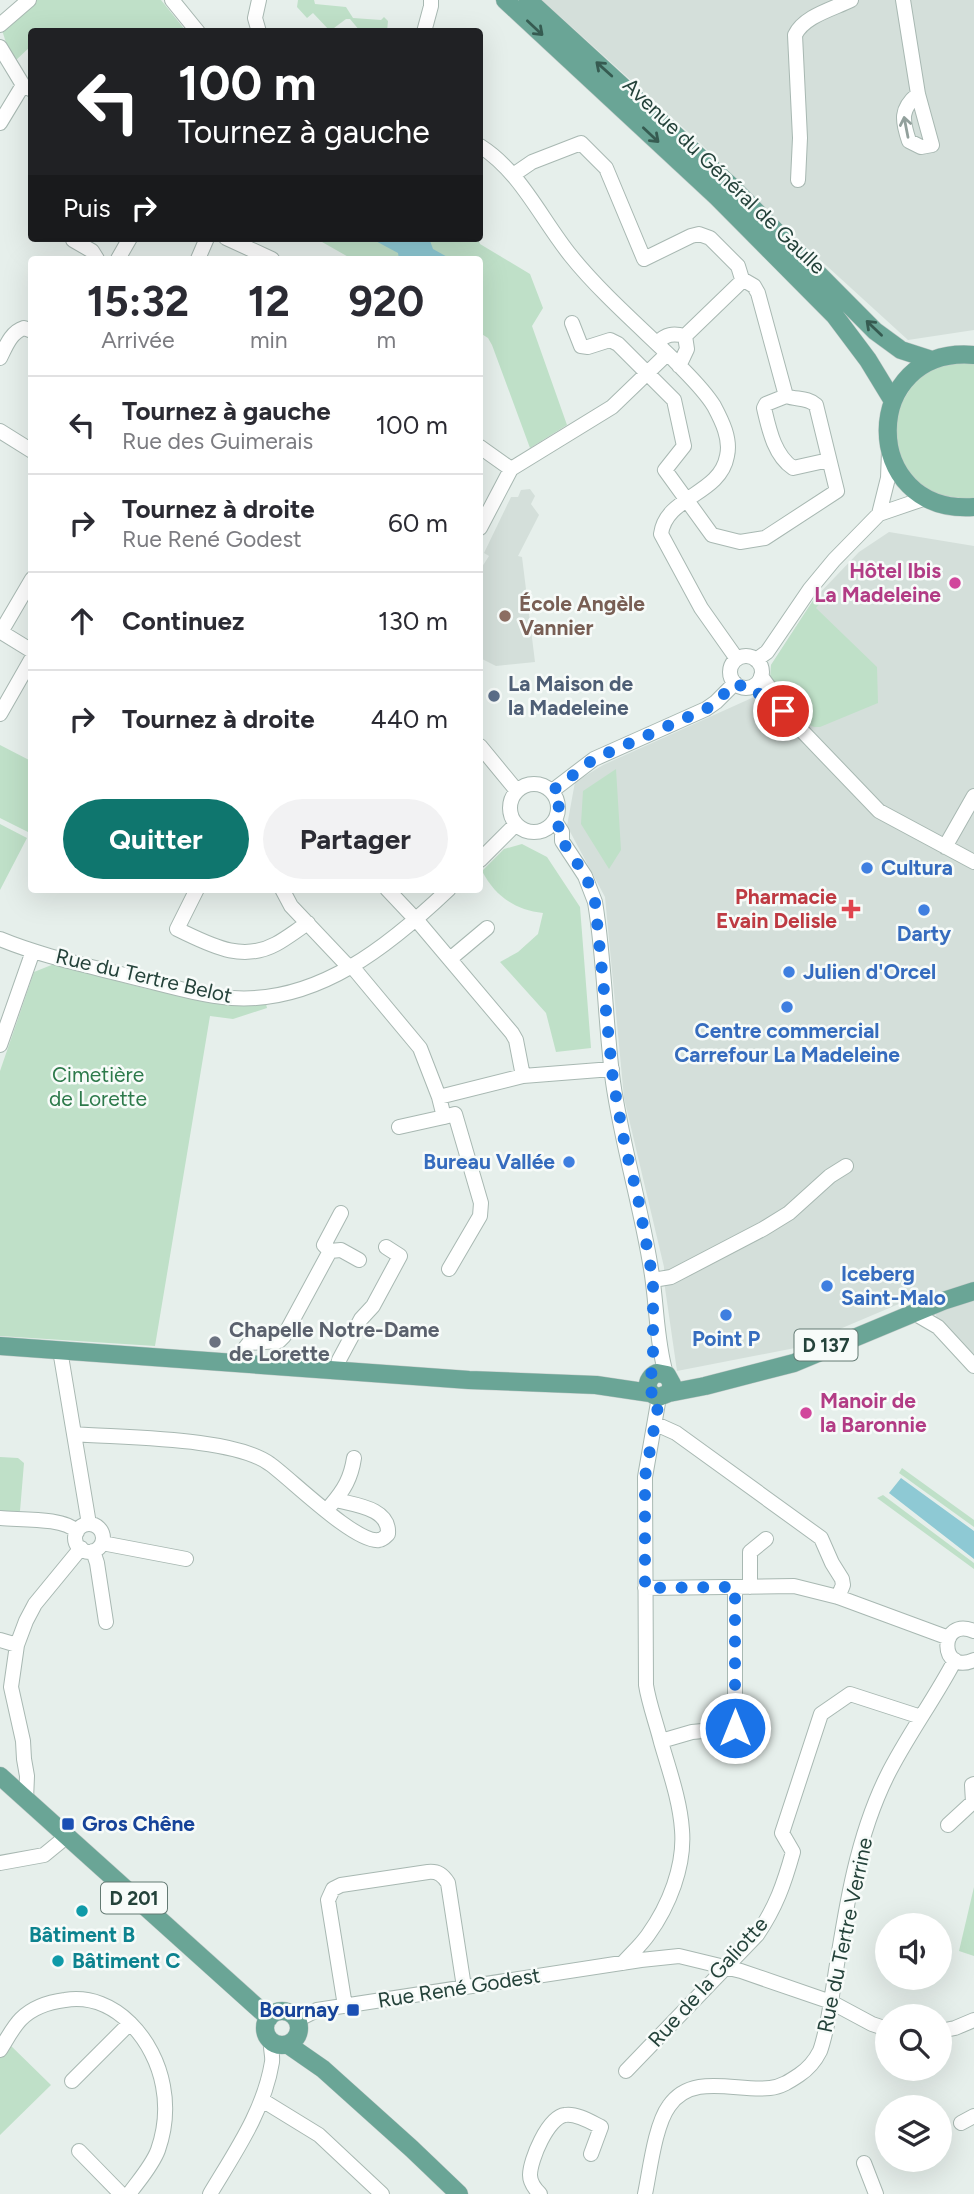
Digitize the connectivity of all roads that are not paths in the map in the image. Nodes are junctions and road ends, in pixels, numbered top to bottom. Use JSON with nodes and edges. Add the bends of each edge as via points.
{"nodes":[{"id":1,"x":29,"y":0,"type":"edge"},
{"id":2,"x":172,"y":0,"type":"edge"},
{"id":3,"x":259,"y":0,"type":"edge"},
{"id":4,"x":431,"y":0,"type":"edge"},
{"id":5,"x":505,"y":0,"type":"edge"},
{"id":6,"x":528,"y":0,"type":"edge"},
{"id":7,"x":851,"y":0,"type":"edge"},
{"id":8,"x":903,"y":0,"type":"edge"},
{"id":9,"x":0,"y":25,"type":"edge"},
{"id":10,"x":195,"y":28,"type":"edge"},
{"id":11,"x":258,"y":28,"type":"edge"},
{"id":12,"x":425,"y":28,"type":"edge"},
{"id":13,"x":0,"y":47,"type":"edge"},
{"id":14,"x":27,"y":88,"type":"edge"},
{"id":15,"x":918,"y":94,"type":"junction"},
{"id":16,"x":0,"y":123,"type":"edge"},
{"id":17,"x":483,"y":148,"type":"edge"},
{"id":18,"x":513,"y":175,"type":"junction"},
{"id":19,"x":798,"y":180,"type":"dead end"},
{"id":20,"x":76,"y":242,"type":"edge"},
{"id":21,"x":235,"y":242,"type":"edge"},
{"id":22,"x":94,"y":256,"type":"edge"},
{"id":23,"x":265,"y":256,"type":"edge"},
{"id":24,"x":743,"y":280,"type":"junction"},
{"id":25,"x":572,"y":323,"type":"dead end"},
{"id":26,"x":28,"y":330,"type":"edge"},
{"id":27,"x":685,"y":336,"type":"junction"},
{"id":28,"x":657,"y":343,"type":"junction"},
{"id":29,"x":667,"y":354,"type":"junction"},
{"id":30,"x":973,"y":354,"type":"edge"},
{"id":31,"x":0,"y":358,"type":"edge"},
{"id":32,"x":932,"y":360,"type":"junction"},
{"id":33,"x":679,"y":366,"type":"junction"},
{"id":34,"x":647,"y":374,"type":"junction"},
{"id":35,"x":786,"y":396,"type":"junction"},
{"id":36,"x":893,"y":401,"type":"junction"},
{"id":37,"x":0,"y":431,"type":"edge"},
{"id":38,"x":28,"y":448,"type":"edge"},
{"id":39,"x":483,"y":449,"type":"edge"},
{"id":40,"x":889,"y":451,"type":"junction"},
{"id":41,"x":829,"y":460,"type":"junction"},
{"id":42,"x":511,"y":469,"type":"junction"},
{"id":43,"x":926,"y":498,"type":"junction"},
{"id":44,"x":685,"y":501,"type":"junction"},
{"id":45,"x":974,"y":507,"type":"edge"},
{"id":46,"x":879,"y":514,"type":"junction"},
{"id":47,"x":483,"y":522,"type":"edge"},
{"id":48,"x":28,"y":586,"type":"edge"},
{"id":49,"x":28,"y":649,"type":"edge"},
{"id":50,"x":737,"y":659,"type":"junction"},
{"id":51,"x":756,"y":660,"type":"junction"},
{"id":52,"x":28,"y":665,"type":"edge"},
{"id":53,"x":756,"y":681,"type":"junction"},
{"id":54,"x":735,"y":683,"type":"junction"},
{"id":55,"x":0,"y":714,"type":"edge"},
{"id":56,"x":483,"y":750,"type":"edge"},
{"id":57,"x":517,"y":791,"type":"junction"},
{"id":58,"x":552,"y":791,"type":"junction"},
{"id":59,"x":974,"y":796,"type":"edge"},
{"id":60,"x":555,"y":821,"type":"junction"},
{"id":61,"x":516,"y":824,"type":"junction"},
{"id":62,"x":542,"y":831,"type":"junction"},
{"id":63,"x":562,"y":841,"type":"junction"},
{"id":64,"x":945,"y":847,"type":"junction"},
{"id":65,"x":483,"y":857,"type":"edge"},
{"id":66,"x":974,"y":862,"type":"edge"},
{"id":67,"x":195,"y":893,"type":"edge"},
{"id":68,"x":284,"y":893,"type":"edge"},
{"id":69,"x":391,"y":893,"type":"edge"},
{"id":70,"x":445,"y":893,"type":"edge"},
{"id":71,"x":416,"y":920,"type":"junction"},
{"id":72,"x":308,"y":923,"type":"junction"},
{"id":73,"x":486,"y":928,"type":"dead end"},
{"id":74,"x":0,"y":939,"type":"edge"},
{"id":75,"x":33,"y":951,"type":"junction"},
{"id":76,"x":450,"y":959,"type":"junction"},
{"id":77,"x":350,"y":966,"type":"junction"},
{"id":78,"x":3,"y":1029,"type":"edge"},
{"id":79,"x":0,"y":1045,"type":"edge"},
{"id":80,"x":612,"y":1069,"type":"junction"},
{"id":81,"x":523,"y":1076,"type":"junction"},
{"id":82,"x":439,"y":1097,"type":"junction"},
{"id":83,"x":444,"y":1117,"type":"junction"},
{"id":84,"x":399,"y":1127,"type":"dead end"},
{"id":85,"x":846,"y":1166,"type":"dead end"},
{"id":86,"x":341,"y":1213,"type":"dead end"},
{"id":87,"x":386,"y":1247,"type":"dead end"},
{"id":88,"x":330,"y":1251,"type":"junction"},
{"id":89,"x":359,"y":1260,"type":"dead end"},
{"id":90,"x":449,"y":1269,"type":"dead end"},
{"id":91,"x":974,"y":1278,"type":"edge"},
{"id":92,"x":654,"y":1287,"type":"junction"},
{"id":93,"x":974,"y":1290,"type":"edge"},
{"id":94,"x":943,"y":1301,"type":"junction"},
{"id":95,"x":914,"y":1313,"type":"junction"},
{"id":96,"x":938,"y":1327,"type":"junction"},
{"id":97,"x":0,"y":1346,"type":"edge"},
{"id":98,"x":61,"y":1350,"type":"junction"},
{"id":99,"x":244,"y":1363,"type":"junction"},
{"id":100,"x":974,"y":1366,"type":"edge"},
{"id":101,"x":338,"y":1370,"type":"junction"},
{"id":102,"x":659,"y":1384,"type":"junction"},
{"id":103,"x":656,"y":1424,"type":"junction"},
{"id":104,"x":74,"y":1434,"type":"junction"},
{"id":105,"x":354,"y":1458,"type":"dead end"},
{"id":106,"x":336,"y":1500,"type":"junction"},
{"id":107,"x":326,"y":1511,"type":"junction"},
{"id":108,"x":0,"y":1518,"type":"edge"},
{"id":109,"x":83,"y":1528,"type":"junction"},
{"id":110,"x":766,"y":1539,"type":"dead end"},
{"id":111,"x":92,"y":1547,"type":"junction"},
{"id":112,"x":186,"y":1559,"type":"dead end"},
{"id":113,"x":743,"y":1587,"type":"junction"},
{"id":114,"x":645,"y":1588,"type":"junction"},
{"id":115,"x":838,"y":1597,"type":"junction"},
{"id":116,"x":106,"y":1622,"type":"dead end"},
{"id":117,"x":974,"y":1630,"type":"edge"},
{"id":118,"x":948,"y":1638,"type":"junction"},
{"id":119,"x":0,"y":1640,"type":"edge"},
{"id":120,"x":17,"y":1645,"type":"junction"},
{"id":121,"x":954,"y":1660,"type":"junction"},
{"id":122,"x":973,"y":1663,"type":"edge"},
{"id":123,"x":921,"y":1717,"type":"junction"},
{"id":124,"x":661,"y":1741,"type":"junction"},
{"id":125,"x":24,"y":1759,"type":"junction"},
{"id":126,"x":0,"y":1776,"type":"edge"},
{"id":127,"x":974,"y":1784,"type":"edge"},
{"id":128,"x":26,"y":1800,"type":"junction"},
{"id":129,"x":973,"y":1803,"type":"edge"},
{"id":130,"x":948,"y":1825,"type":"dead end"},
{"id":131,"x":66,"y":1837,"type":"junction"},
{"id":132,"x":0,"y":1863,"type":"edge"},
{"id":133,"x":646,"y":1949,"type":"junction"},
{"id":134,"x":726,"y":1968,"type":"junction"},
{"id":135,"x":464,"y":1987,"type":"junction"},
{"id":136,"x":831,"y":2002,"type":"junction"},
{"id":137,"x":345,"y":2006,"type":"junction"},
{"id":138,"x":269,"y":2018,"type":"junction"},
{"id":139,"x":974,"y":2020,"type":"edge"},
{"id":140,"x":130,"y":2023,"type":"junction"},
{"id":141,"x":875,"y":2025,"type":"edge"},
{"id":142,"x":5,"y":2028,"type":"edge"},
{"id":143,"x":952,"y":2029,"type":"edge"},
{"id":144,"x":285,"y":2041,"type":"junction"},
{"id":145,"x":0,"y":2050,"type":"edge"},
{"id":146,"x":626,"y":2071,"type":"dead end"},
{"id":147,"x":72,"y":2081,"type":"dead end"},
{"id":148,"x":262,"y":2100,"type":"junction"},
{"id":149,"x":79,"y":2151,"type":"dead end"},
{"id":150,"x":591,"y":2154,"type":"dead end"},
{"id":151,"x":864,"y":2163,"type":"dead end"},
{"id":152,"x":214,"y":2192,"type":"edge"},
{"id":153,"x":121,"y":2194,"type":"edge"},
{"id":154,"x":129,"y":2194,"type":"edge"},
{"id":155,"x":383,"y":2194,"type":"edge"},
{"id":156,"x":459,"y":2194,"type":"edge"},
{"id":157,"x":540,"y":2194,"type":"edge"},
{"id":158,"x":645,"y":2194,"type":"edge"},
{"id":159,"x":876,"y":2194,"type":"edge"}],
"edges":[{"from":1,"to":9,"type":"street"},
{"from":2,"to":10,"type":"street"},
{"from":3,"to":11,"type":"street"},
{"from":4,"to":12,"type":"street"},
{"from":5,"to":36,"type":"main road","name":"Avenue du Général de Gaulle","one_way":true,"via":[[717,197],[835,316]]},
{"from":32,"to":6,"type":"main road","name":"Avenue du Général de Gaulle","one_way":true,"via":[[901,350],[875,331],[731,186]]},
{"from":7,"to":19,"type":"street","via":[[807,20],[795,35]]},
{"from":8,"to":15,"type":"street"},
{"from":13,"to":14,"type":"street"},
{"from":14,"to":16,"type":"street"},
{"from":15,"to":15,"type":"street","one_way":true,"via":[[932,145],[921,147],[909,141],[904,112]]},
{"from":17,"to":18,"type":"street"},
{"from":18,"to":24,"type":"street","via":[[532,162],[581,143],[606,168],[644,258],[704,234],[738,266]]},
{"from":18,"to":28,"type":"street","via":[[573,259]]},
{"from":20,"to":22,"type":"street"},
{"from":21,"to":23,"type":"street"},
{"from":24,"to":27,"type":"street"},
{"from":24,"to":35,"type":"street","via":[[758,293]]},
{"from":25,"to":34,"type":"street","via":[[581,346],[610,340]]},
{"from":26,"to":31,"type":"street","via":[[13,335]]},
{"from":27,"to":28,"type":"street","via":[[665,335]]},
{"from":27,"to":33,"type":"street","via":[[687,349]]},
{"from":28,"to":29,"type":"street"},
{"from":29,"to":33,"type":"street"},
{"from":29,"to":34,"type":"street"},
{"from":30,"to":32,"type":"main road"},
{"from":32,"to":36,"type":"main road","via":[[908,377]]},
{"from":33,"to":44,"type":"street","via":[[713,405],[728,442],[723,469],[711,484]]},
{"from":34,"to":42,"type":"street","via":[[612,407]]},
{"from":34,"to":44,"type":"street","via":[[674,400],[677,409],[684,446],[664,471]]},
{"from":35,"to":41,"type":"street","via":[[816,405]]},
{"from":35,"to":41,"type":"street","via":[[764,408],[772,441],[788,465],[793,468]]},
{"from":36,"to":40,"type":"main road","via":[[888,418]]},
{"from":37,"to":38,"type":"street"},
{"from":39,"to":42,"type":"street"},
{"from":40,"to":43,"type":"main road","via":[[899,473]]},
{"from":40,"to":46,"type":"street"},
{"from":41,"to":44,"type":"street","via":[[836,491],[765,538],[740,542],[712,536]]},
{"from":42,"to":47,"type":"street"},
{"from":43,"to":45,"type":"main road"},
{"from":43,"to":46,"type":"street"},
{"from":44,"to":50,"type":"street","via":[[668,515],[661,534],[705,615]]},
{"from":46,"to":51,"type":"street","via":[[810,589]]},
{"from":48,"to":49,"type":"street","via":[[1,632]]},
{"from":50,"to":51,"type":"street","via":[[747,656]]},
{"from":50,"to":54,"type":"street","via":[[730,673]]},
{"from":51,"to":53,"type":"street","via":[[761,668]]},
{"from":52,"to":55,"type":"street"},
{"from":53,"to":54,"type":"street","via":[[746,688]]},
{"from":53,"to":64,"type":"street","via":[[879,811]]},
{"from":54,"to":58,"type":"street","via":[[706,709],[594,759]]},
{"from":56,"to":57,"type":"street"},
{"from":57,"to":58,"type":"street","via":[[538,784]]},
{"from":57,"to":61,"type":"street","via":[[510,811]]},
{"from":58,"to":60,"type":"street","via":[[559,805]]},
{"from":59,"to":64,"type":"street"},
{"from":60,"to":62,"type":"street"},
{"from":60,"to":63,"type":"street"},
{"from":61,"to":62,"type":"street","via":[[528,831]]},
{"from":61,"to":65,"type":"street"},
{"from":62,"to":63,"type":"street"},
{"from":63,"to":80,"type":"street","name":"Rue René Godest","via":[[586,876],[595,902]]},
{"from":64,"to":66,"type":"street"},
{"from":67,"to":72,"type":"street","via":[[177,929],[221,950],[238,953],[275,945]]},
{"from":68,"to":72,"type":"street"},
{"from":69,"to":71,"type":"street"},
{"from":70,"to":71,"type":"street","name":"Rue du Tertre Belot"},
{"from":71,"to":76,"type":"street"},
{"from":71,"to":77,"type":"street","name":"Rue du Tertre Belot"},
{"from":72,"to":77,"type":"street"},
{"from":73,"to":76,"type":"street"},
{"from":74,"to":75,"type":"street"},
{"from":75,"to":77,"type":"street","name":"Rue du Tertre Belot","via":[[231,998],[303,990]]},
{"from":75,"to":78,"type":"street","name":"Rue du Tertre Belot"},
{"from":76,"to":81,"type":"street","via":[[512,1033]]},
{"from":77,"to":82,"type":"street","via":[[420,1048]]},
{"from":78,"to":79,"type":"street","name":"Rue du Tertre Belot"},
{"from":80,"to":81,"type":"street"},
{"from":80,"to":92,"type":"street","name":"Rue René Godest"},
{"from":81,"to":82,"type":"street"},
{"from":82,"to":83,"type":"street"},
{"from":83,"to":84,"type":"street"},
{"from":83,"to":90,"type":"street","via":[[455,1114],[481,1203],[480,1216]]},
{"from":85,"to":92,"type":"street","via":[[789,1213]]},
{"from":86,"to":88,"type":"street","via":[[324,1245]]},
{"from":87,"to":101,"type":"street","via":[[400,1256],[361,1319]]},
{"from":88,"to":89,"type":"street","via":[[341,1250]]},
{"from":88,"to":99,"type":"street","via":[[284,1336],[279,1341],[249,1343]]},
{"from":91,"to":102,"type":"main road","number":"D 137","via":[[827,1345]]},
{"from":92,"to":102,"type":"street","name":"Rue René Godest","via":[[662,1360]]},
{"from":93,"to":94,"type":"main road","number":"D 137"},
{"from":94,"to":95,"type":"main road","number":"D 137"},
{"from":94,"to":96,"type":"street","via":[[936,1315]]},
{"from":95,"to":96,"type":"street"},
{"from":95,"to":102,"type":"main road","number":"D 137","via":[[794,1363],[705,1386]]},
{"from":96,"to":100,"type":"street"},
{"from":97,"to":98,"type":"main road","number":"D 137"},
{"from":98,"to":99,"type":"main road","number":"D 137"},
{"from":98,"to":104,"type":"street"},
{"from":99,"to":101,"type":"main road","number":"D 137"},
{"from":101,"to":102,"type":"main road","number":"D 137","via":[[469,1380]]},
{"from":102,"to":103,"type":"street","name":"Rue René Godest"},
{"from":103,"to":114,"type":"street","name":"Rue René Godest","via":[[645,1477]]},
{"from":103,"to":115,"type":"street","via":[[676,1433],[821,1538],[842,1579]]},
{"from":104,"to":107,"type":"street","via":[[243,1451],[269,1463]]},
{"from":104,"to":109,"type":"street"},
{"from":105,"to":106,"type":"street","via":[[346,1487]]},
{"from":106,"to":107,"type":"street"},
{"from":106,"to":107,"type":"street","via":[[376,1511],[385,1519],[388,1534],[381,1540],[362,1535]]},
{"from":108,"to":109,"type":"street"},
{"from":109,"to":111,"type":"street","via":[[76,1541]]},
{"from":109,"to":111,"type":"street","via":[[101,1530]]},
{"from":110,"to":113,"type":"street","via":[[750,1552]]},
{"from":111,"to":112,"type":"street"},
{"from":111,"to":116,"type":"street"},
{"from":111,"to":120,"type":"street","via":[[35,1604]]},
{"from":113,"to":114,"type":"street"},
{"from":113,"to":115,"type":"street","via":[[794,1586]]},
{"from":113,"to":124,"type":"street","via":[[735,1728],[692,1732]]},
{"from":114,"to":124,"type":"street","name":"Rue René Godest","via":[[646,1685]]},
{"from":115,"to":118,"type":"street"},
{"from":117,"to":118,"type":"street","via":[[958,1629]]},
{"from":118,"to":121,"type":"street","via":[[947,1650]]},
{"from":119,"to":120,"type":"street"},
{"from":120,"to":125,"type":"street","via":[[11,1687]]},
{"from":121,"to":122,"type":"street"},
{"from":121,"to":123,"type":"street","name":"Rue du Tertre Verrine"},
{"from":123,"to":134,"type":"street","name":"Rue de la Galiotte","via":[[850,1694],[821,1714],[782,1833],[793,1852],[781,1893],[757,1935]]},
{"from":123,"to":136,"type":"street","name":"Rue du Tertre Verrine","via":[[887,1776],[863,1839]]},
{"from":124,"to":133,"type":"street","name":"Rue René Godest","via":[[680,1812],[682,1849],[671,1893]]},
{"from":125,"to":126,"type":"street"},
{"from":125,"to":128,"type":"street"},
{"from":126,"to":128,"type":"main road","number":"D 201"},
{"from":127,"to":129,"type":"street"},
{"from":128,"to":131,"type":"main road","number":"D 201"},
{"from":129,"to":130,"type":"street"},
{"from":131,"to":132,"type":"street","via":[[44,1856]]},
{"from":131,"to":138,"type":"main road","number":"D 201"},
{"from":133,"to":134,"type":"street"},
{"from":133,"to":135,"type":"street","name":"Rue René Godest","via":[[623,1963]]},
{"from":134,"to":136,"type":"street"},
{"from":134,"to":146,"type":"street","name":"Rue de la Galiotte"},
{"from":135,"to":137,"type":"street","name":"Rue René Godest"},
{"from":135,"to":137,"type":"street","via":[[448,1883],[439,1873],[341,1885],[328,1900]]},
{"from":136,"to":141,"type":"street"},
{"from":136,"to":158,"type":"street","name":"Rue du Tertre Verrine","via":[[821,2049],[810,2066],[789,2082],[772,2088],[694,2088],[671,2103],[659,2130]]},
{"from":137,"to":144,"type":"street","name":"Rue René Godest","via":[[317,2010]]},
{"from":138,"to":144,"type":"main road","via":[[266,2032]]},
{"from":138,"to":144,"type":"main road","via":[[289,2013]]},
{"from":139,"to":143,"type":"street"},
{"from":140,"to":142,"type":"street","via":[[106,2006],[70,1999],[33,2010]]},
{"from":140,"to":147,"type":"street"},
{"from":140,"to":154,"type":"street","via":[[153,2054],[165,2100],[158,2149]]},
{"from":142,"to":145,"type":"street"},
{"from":144,"to":148,"type":"street"},
{"from":144,"to":156,"type":"main road","via":[[323,2069]]},
{"from":148,"to":152,"type":"street"},
{"from":148,"to":155,"type":"street","via":[[319,2135]]},
{"from":149,"to":153,"type":"street"},
{"from":150,"to":157,"type":"street","via":[[601,2127],[574,2115],[556,2118],[534,2157],[530,2176]]},
{"from":151,"to":159,"type":"street"}]}
